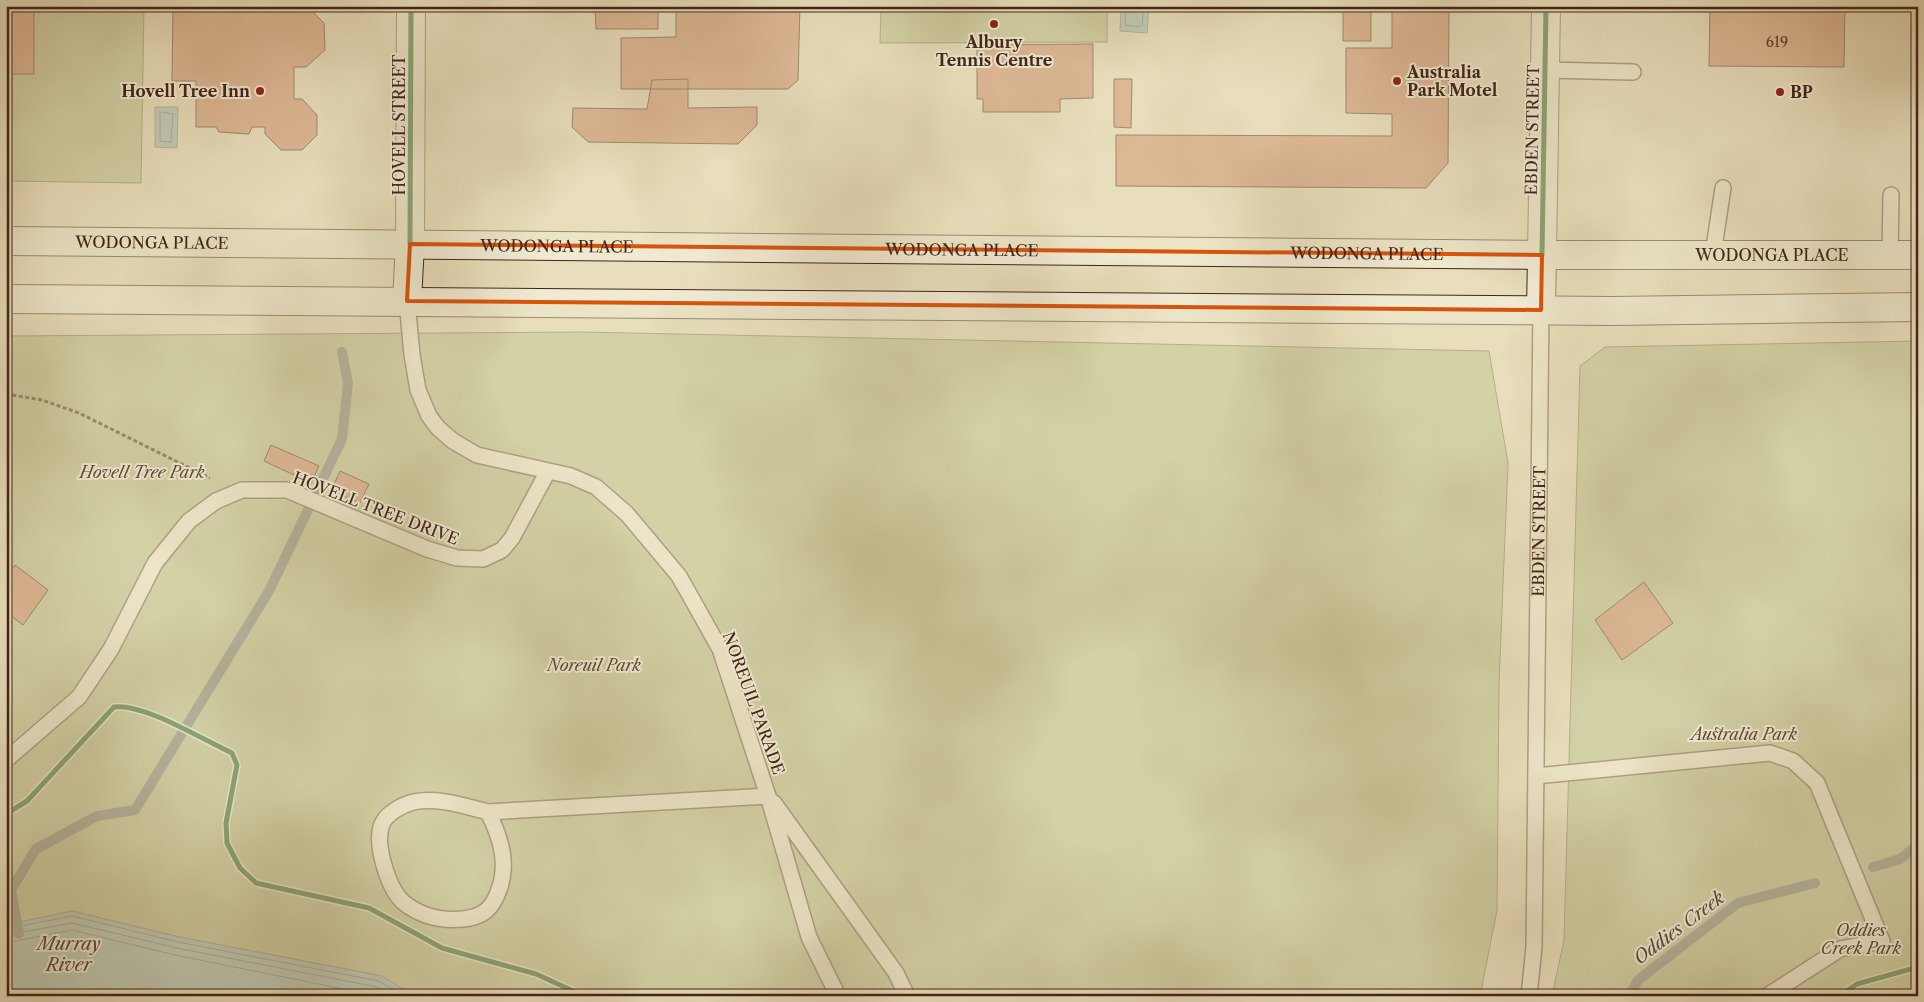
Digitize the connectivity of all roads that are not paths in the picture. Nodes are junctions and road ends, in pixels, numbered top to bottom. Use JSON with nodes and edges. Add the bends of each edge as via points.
{"nodes":[{"id":1,"x":412,"y":6,"type":"edge"},
{"id":2,"x":1546,"y":6,"type":"edge"},
{"id":3,"x":1545,"y":70,"type":"junction"},
{"id":4,"x":1633,"y":72,"type":"dead end"},
{"id":5,"x":1723,"y":188,"type":"dead end"},
{"id":6,"x":1891,"y":195,"type":"dead end"},
{"id":7,"x":6,"y":241,"type":"edge"},
{"id":8,"x":410,"y":244,"type":"junction"},
{"id":9,"x":1714,"y":254,"type":"junction"},
{"id":10,"x":1890,"y":254,"type":"junction"},
{"id":11,"x":1918,"y":254,"type":"edge"},
{"id":12,"x":1542,"y":255,"type":"junction"},
{"id":13,"x":6,"y":300,"type":"edge"},
{"id":14,"x":407,"y":301,"type":"junction"},
{"id":15,"x":1918,"y":307,"type":"edge"},
{"id":16,"x":1541,"y":310,"type":"junction"},
{"id":17,"x":547,"y":472,"type":"junction"},
{"id":18,"x":6,"y":760,"type":"edge"},
{"id":19,"x":1536,"y":776,"type":"junction"},
{"id":20,"x":768,"y":796,"type":"junction"},
{"id":21,"x":488,"y":812,"type":"junction"},
{"id":22,"x":838,"y":996,"type":"edge"},
{"id":23,"x":907,"y":996,"type":"edge"},
{"id":24,"x":1529,"y":996,"type":"edge"},
{"id":25,"x":1767,"y":996,"type":"edge"}],
"edges":[{"from":1,"to":8,"type":"main road","name":"HOVELL STREET"},
{"from":2,"to":3,"type":"main road","name":"EBDEN STREET"},
{"from":3,"to":4,"type":"lane"},
{"from":3,"to":12,"type":"main road","name":"EBDEN STREET"},
{"from":5,"to":9,"type":"lane"},
{"from":6,"to":10,"type":"lane"},
{"from":7,"to":8,"type":"main road","name":"WODONGA PLACE"},
{"from":8,"to":12,"type":"main road","name":"WODONGA PLACE"},
{"from":8,"to":14,"type":"main road","name":"HOVELL STREET"},
{"from":9,"to":10,"type":"main road","name":"WODONGA PLACE"},
{"from":9,"to":12,"type":"main road","name":"WODONGA PLACE"},
{"from":10,"to":11,"type":"main road","name":"WODONGA PLACE"},
{"from":12,"to":16,"type":"main road","name":"EBDEN STREET"},
{"from":13,"to":14,"type":"main road"},
{"from":14,"to":16,"type":"main road"},
{"from":14,"to":17,"type":"lane","name":"NOREUIL PARADE","via":[[418,390],[438,428],[477,455]]},
{"from":15,"to":16,"type":"main road"},
{"from":16,"to":19,"type":"lane","name":"EBDEN STREET"},
{"from":17,"to":18,"type":"lane","name":"HOVELL TREE DRIVE","via":[[512,538],[502,550],[483,559],[458,558],[427,548],[287,490],[242,490],[216,501],[189,521],[154,563],[110,649],[79,697]]},
{"from":17,"to":20,"type":"lane","name":"NOREUIL PARADE","via":[[571,476],[596,487],[628,514],[679,576],[720,649]]},
{"from":19,"to":24,"type":"lane","name":"EBDEN STREET","via":[[1534,947]]},
{"from":19,"to":25,"type":"lane","via":[[1770,753],[1793,761],[1817,783],[1882,941],[1840,949]]},
{"from":20,"to":21,"type":"lane"},
{"from":20,"to":22,"type":"lane","name":"NOREUIL PARADE","via":[[809,937]]},
{"from":20,"to":23,"type":"lane","name":"NOREUIL PARADE","via":[[896,973]]},
{"from":21,"to":21,"type":"lane","via":[[500,834],[504,863],[502,884],[491,908],[471,918],[444,921],[421,914],[402,901],[388,881],[380,841],[382,824],[394,811],[413,802],[451,802]]}]}
